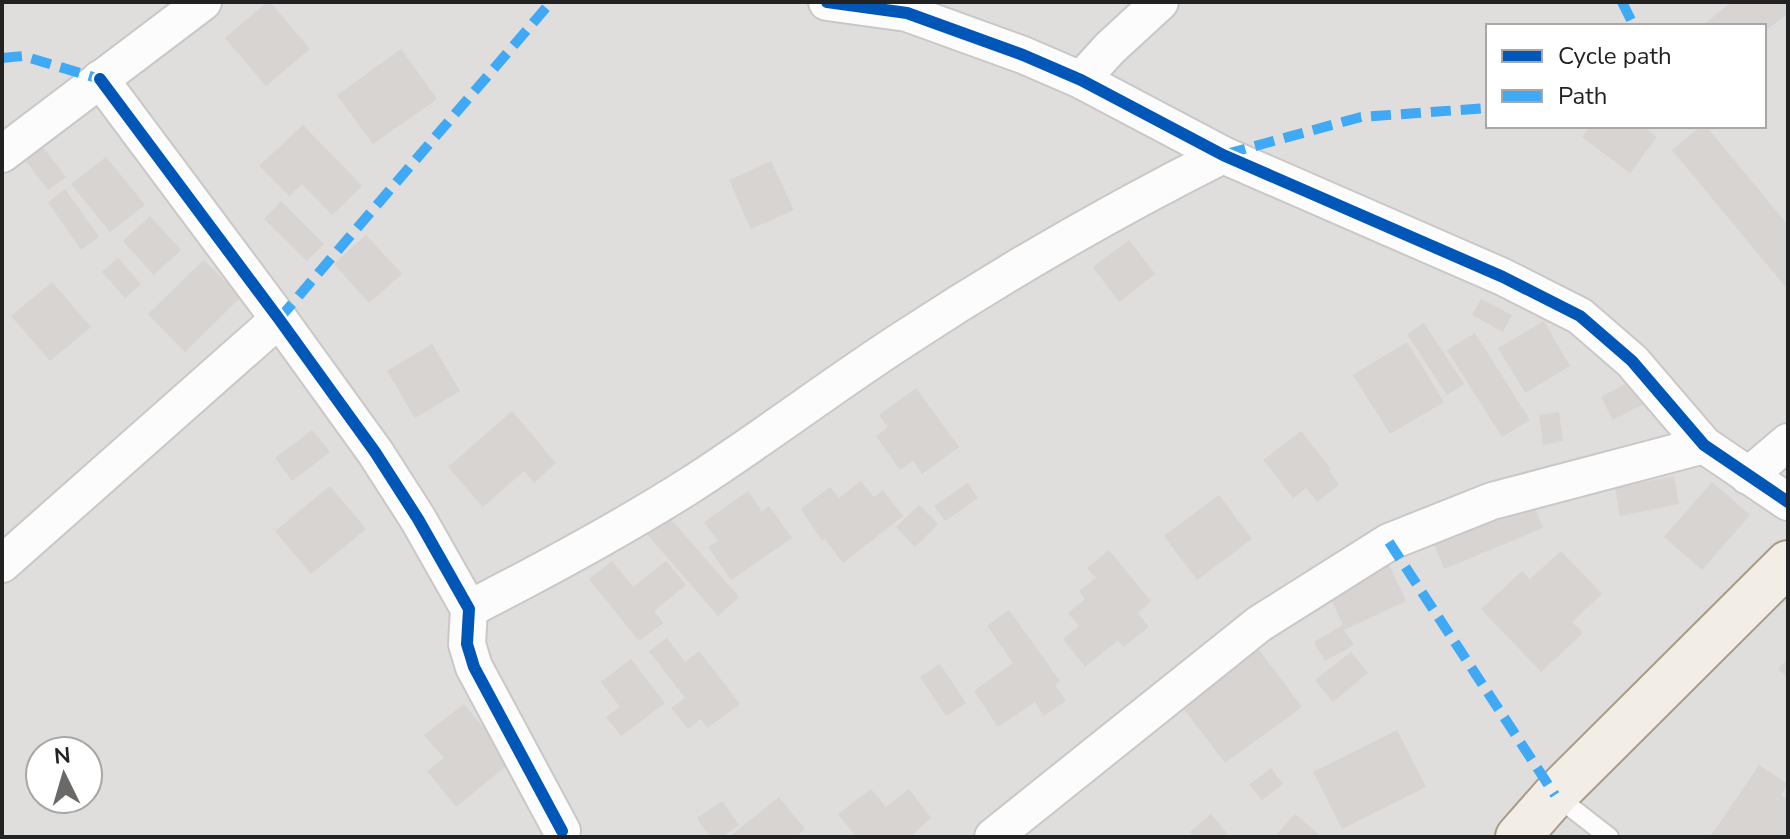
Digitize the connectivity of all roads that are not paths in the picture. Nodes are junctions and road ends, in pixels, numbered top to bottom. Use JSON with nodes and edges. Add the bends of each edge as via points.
{"nodes":[{"id":1,"x":203,"y":2,"type":"edge"},
{"id":2,"x":827,"y":2,"type":"edge"},
{"id":3,"x":1160,"y":2,"type":"edge"},
{"id":4,"x":904,"y":8,"type":"edge"},
{"id":5,"x":100,"y":79,"type":"junction"},
{"id":6,"x":1081,"y":80,"type":"junction"},
{"id":7,"x":2,"y":154,"type":"edge"},
{"id":8,"x":1223,"y":155,"type":"junction"},
{"id":9,"x":279,"y":319,"type":"junction"},
{"id":10,"x":1788,"y":442,"type":"edge"},
{"id":11,"x":1704,"y":445,"type":"junction"},
{"id":12,"x":1748,"y":476,"type":"junction"},
{"id":13,"x":1788,"y":502,"type":"edge"},
{"id":14,"x":1788,"y":563,"type":"edge"},
{"id":15,"x":2,"y":564,"type":"edge"},
{"id":16,"x":469,"y":609,"type":"junction"},
{"id":17,"x":1555,"y":795,"type":"junction"},
{"id":18,"x":562,"y":831,"type":"dead end"},
{"id":19,"x":993,"y":837,"type":"edge"},
{"id":20,"x":1518,"y":837,"type":"edge"},
{"id":21,"x":1609,"y":837,"type":"edge"}],
"edges":[{"from":1,"to":5,"type":"street"},
{"from":2,"to":4,"type":"street"},
{"from":3,"to":6,"type":"street"},
{"from":4,"to":6,"type":"street"},
{"from":5,"to":7,"type":"street"},
{"from":5,"to":9,"type":"street"},
{"from":6,"to":8,"type":"street"},
{"from":8,"to":11,"type":"street","via":[[1580,316],[1632,361]]},
{"from":8,"to":16,"type":"street","via":[[1020,265],[691,485]]},
{"from":9,"to":15,"type":"street"},
{"from":9,"to":16,"type":"street","via":[[375,452]]},
{"from":10,"to":12,"type":"street"},
{"from":11,"to":12,"type":"street"},
{"from":11,"to":19,"type":"street","via":[[1492,501],[1389,542],[1259,624]]},
{"from":12,"to":13,"type":"street"},
{"from":14,"to":17,"type":"main road"},
{"from":16,"to":18,"type":"street","via":[[467,644],[474,667]]},
{"from":17,"to":20,"type":"main road"},
{"from":17,"to":21,"type":"lane"}]}
